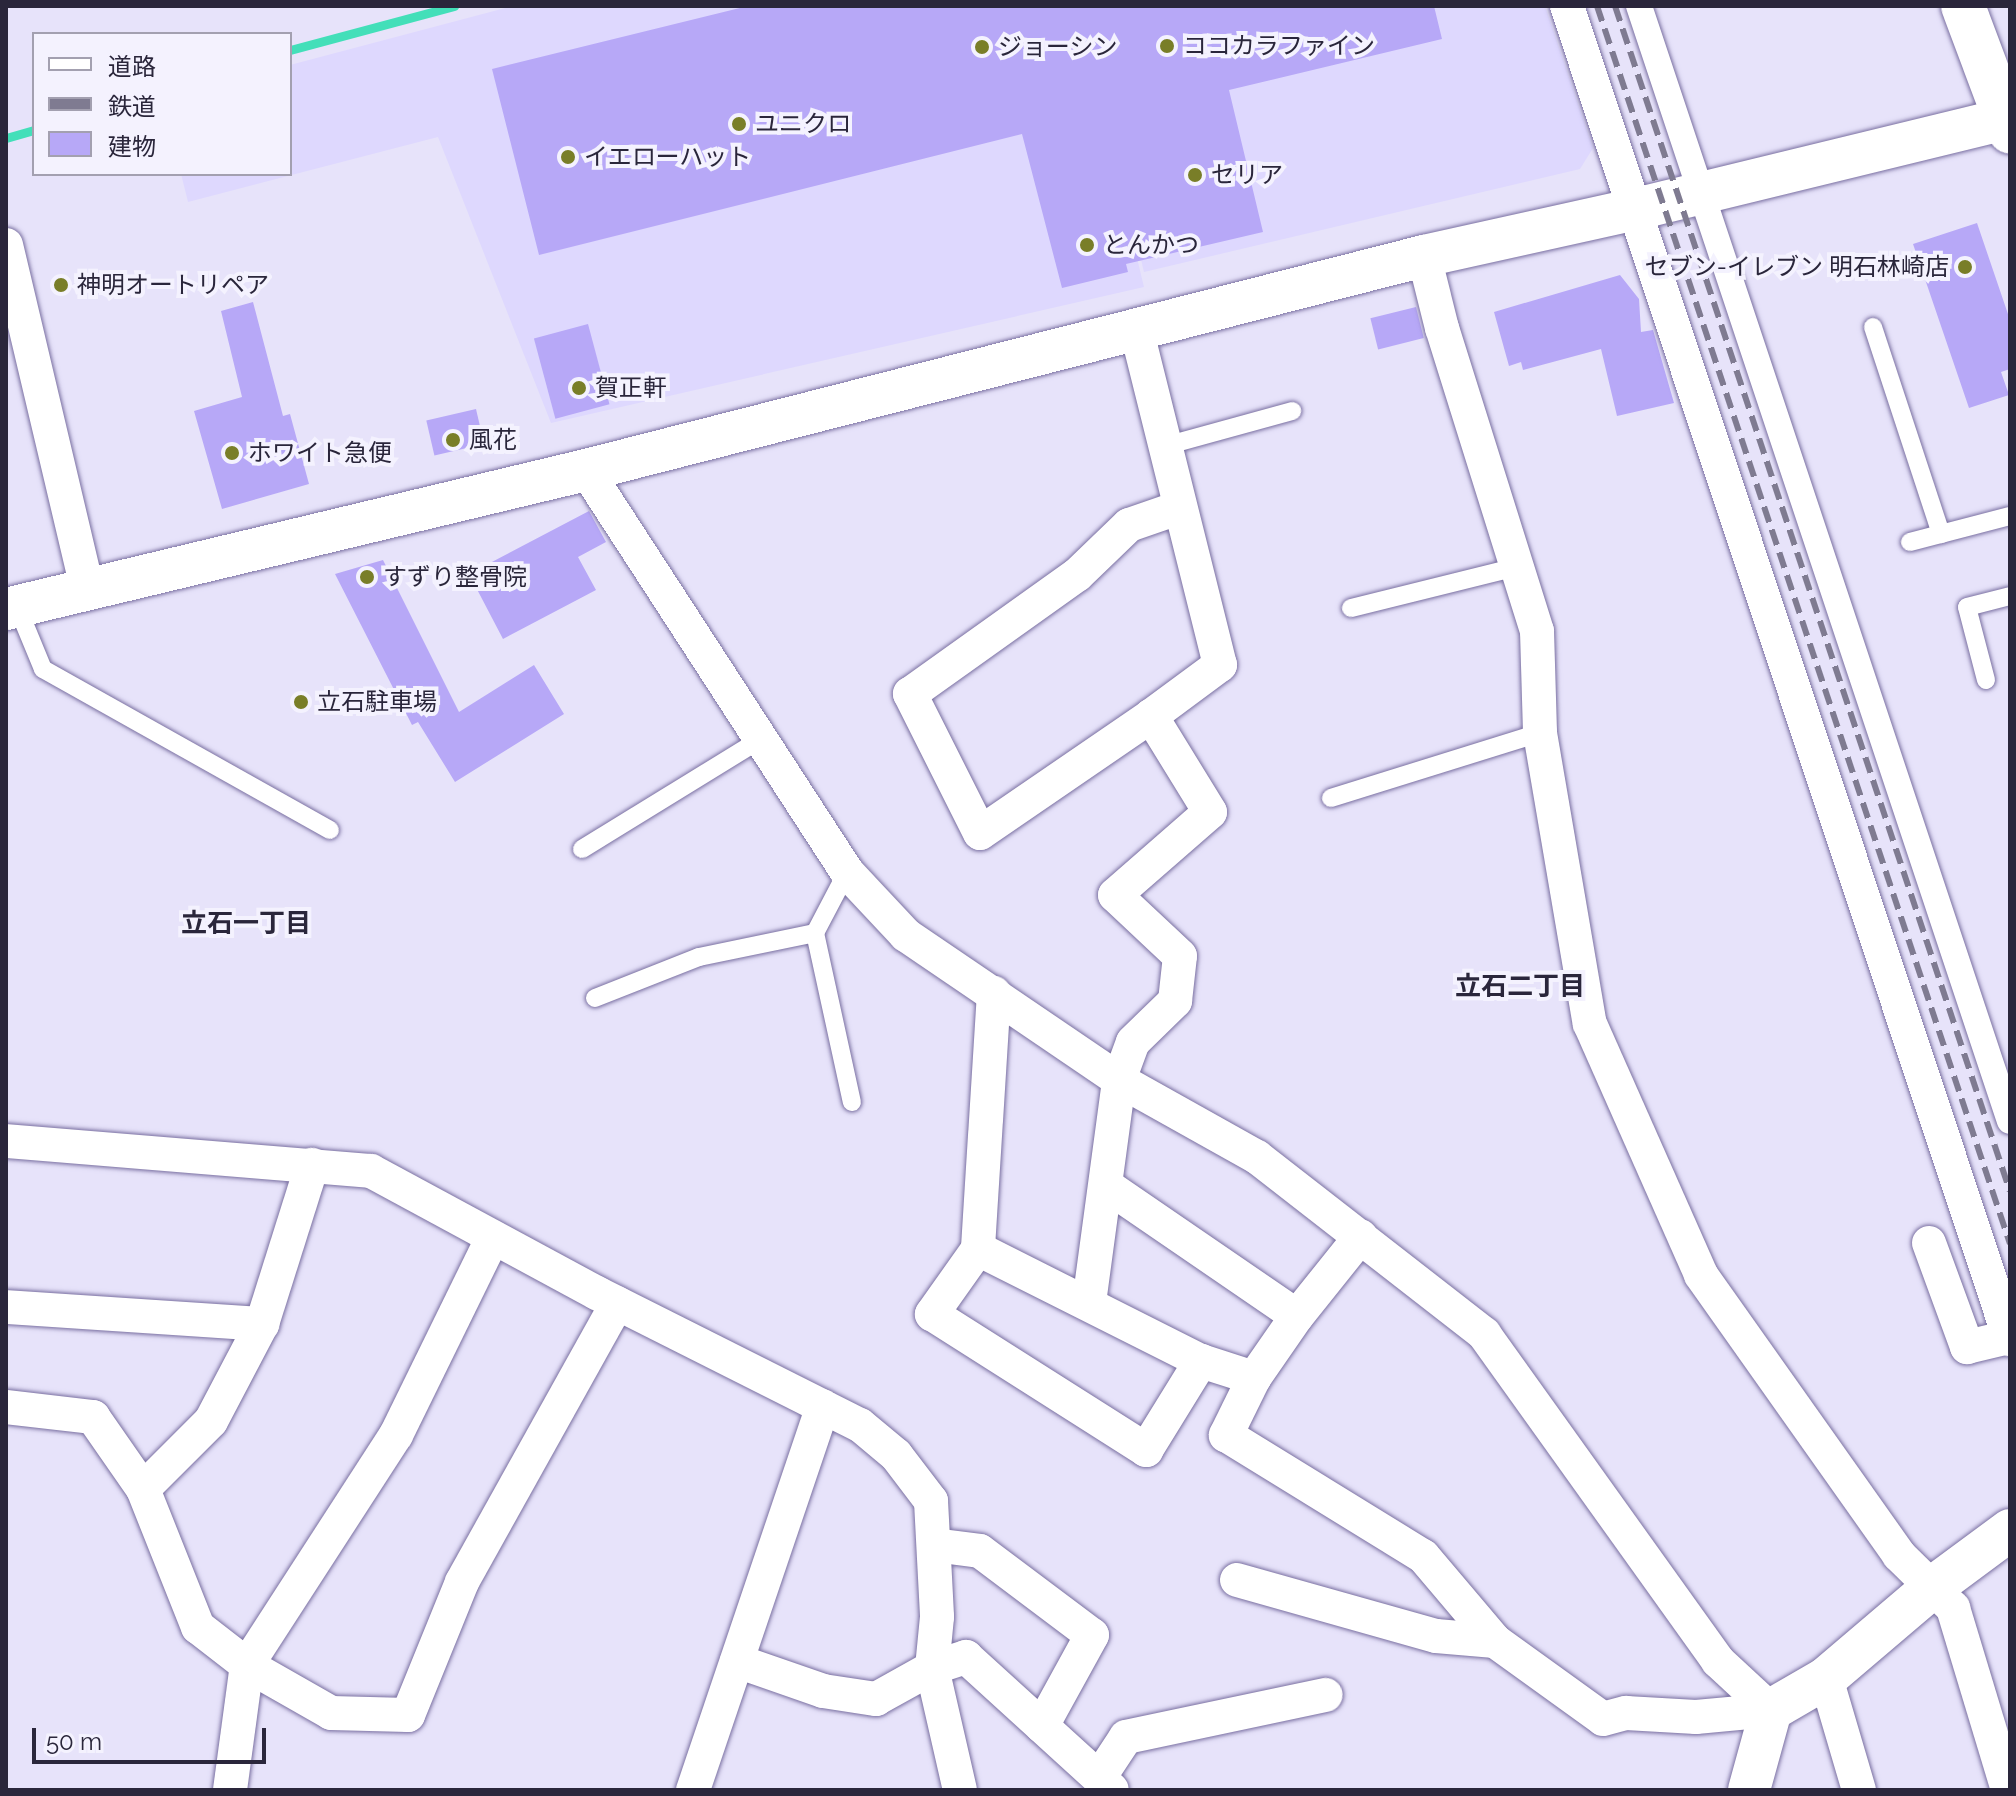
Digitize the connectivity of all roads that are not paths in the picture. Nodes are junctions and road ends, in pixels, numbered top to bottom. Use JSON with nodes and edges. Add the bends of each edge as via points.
{"nodes":[{"id":1,"x":1567,"y":6,"type":"edge"},
{"id":2,"x":1639,"y":6,"type":"edge"},
{"id":3,"x":1963,"y":6,"type":"edge"},
{"id":4,"x":2008,"y":123,"type":"edge"},
{"id":5,"x":1701,"y":192,"type":"junction"},
{"id":6,"x":1636,"y":209,"type":"junction"},
{"id":7,"x":6,"y":245,"type":"edge"},
{"id":8,"x":1424,"y":256,"type":"junction"},
{"id":9,"x":1136,"y":327,"type":"junction"},
{"id":10,"x":1873,"y":327,"type":"dead end"},
{"id":11,"x":1292,"y":411,"type":"dead end"},
{"id":12,"x":1165,"y":446,"type":"junction"},
{"id":13,"x":586,"y":470,"type":"junction"},
{"id":14,"x":1178,"y":508,"type":"junction"},
{"id":15,"x":2010,"y":516,"type":"edge"},
{"id":16,"x":1941,"y":534,"type":"junction"},
{"id":17,"x":1910,"y":542,"type":"dead end"},
{"id":18,"x":1517,"y":567,"type":"junction"},
{"id":19,"x":87,"y":587,"type":"junction"},
{"id":20,"x":2010,"y":596,"type":"edge"},
{"id":21,"x":12,"y":607,"type":"edge"},
{"id":22,"x":1351,"y":608,"type":"dead end"},
{"id":23,"x":1986,"y":680,"type":"dead end"},
{"id":24,"x":1151,"y":716,"type":"junction"},
{"id":25,"x":1540,"y":733,"type":"junction"},
{"id":26,"x":759,"y":740,"type":"junction"},
{"id":27,"x":1331,"y":798,"type":"dead end"},
{"id":28,"x":330,"y":830,"type":"dead end"},
{"id":29,"x":582,"y":849,"type":"dead end"},
{"id":30,"x":847,"y":872,"type":"junction"},
{"id":31,"x":815,"y":933,"type":"junction"},
{"id":32,"x":994,"y":993,"type":"junction"},
{"id":33,"x":595,"y":998,"type":"dead end"},
{"id":34,"x":1119,"y":1080,"type":"junction"},
{"id":35,"x":852,"y":1102,"type":"dead end"},
{"id":36,"x":2010,"y":1121,"type":"edge"},
{"id":37,"x":6,"y":1141,"type":"edge"},
{"id":38,"x":312,"y":1165,"type":"junction"},
{"id":39,"x":1107,"y":1186,"type":"junction"},
{"id":40,"x":1361,"y":1236,"type":"junction"},
{"id":41,"x":493,"y":1237,"type":"junction"},
{"id":42,"x":1929,"y":1243,"type":"dead end"},
{"id":43,"x":978,"y":1249,"type":"junction"},
{"id":44,"x":617,"y":1303,"type":"junction"},
{"id":45,"x":1089,"y":1303,"type":"junction"},
{"id":46,"x":6,"y":1307,"type":"edge"},
{"id":47,"x":1297,"y":1316,"type":"junction"},
{"id":48,"x":262,"y":1324,"type":"junction"},
{"id":49,"x":2010,"y":1338,"type":"edge"},
{"id":50,"x":1201,"y":1361,"type":"junction"},
{"id":51,"x":1254,"y":1378,"type":"junction"},
{"id":52,"x":823,"y":1406,"type":"junction"},
{"id":53,"x":6,"y":1407,"type":"edge"},
{"id":54,"x":143,"y":1489,"type":"junction"},
{"id":55,"x":2010,"y":1530,"type":"edge"},
{"id":56,"x":934,"y":1545,"type":"junction"},
{"id":57,"x":1237,"y":1580,"type":"dead end"},
{"id":58,"x":1933,"y":1587,"type":"junction"},
{"id":59,"x":1495,"y":1641,"type":"junction"},
{"id":60,"x":737,"y":1661,"type":"junction"},
{"id":61,"x":247,"y":1665,"type":"junction"},
{"id":62,"x":932,"y":1668,"type":"junction"},
{"id":63,"x":1826,"y":1678,"type":"junction"},
{"id":64,"x":1326,"y":1695,"type":"dead end"},
{"id":65,"x":1771,"y":1710,"type":"junction"},
{"id":66,"x":1042,"y":1726,"type":"junction"},
{"id":67,"x":1106,"y":1784,"type":"edge"},
{"id":68,"x":230,"y":1790,"type":"edge"},
{"id":69,"x":693,"y":1790,"type":"edge"},
{"id":70,"x":960,"y":1790,"type":"edge"},
{"id":71,"x":1749,"y":1790,"type":"edge"},
{"id":72,"x":1859,"y":1790,"type":"edge"},
{"id":73,"x":2008,"y":1790,"type":"edge"}],
"edges":[{"from":1,"to":6,"type":"street"},
{"from":2,"to":5,"type":"street"},
{"from":3,"to":4,"type":"main road"},
{"from":4,"to":5,"type":"street"},
{"from":5,"to":6,"type":"street"},
{"from":5,"to":36,"type":"street"},
{"from":6,"to":8,"type":"street"},
{"from":6,"to":49,"type":"street"},
{"from":7,"to":19,"type":"street"},
{"from":8,"to":9,"type":"street"},
{"from":8,"to":18,"type":"street"},
{"from":9,"to":12,"type":"street"},
{"from":9,"to":13,"type":"street"},
{"from":10,"to":16,"type":"lane"},
{"from":11,"to":12,"type":"lane"},
{"from":12,"to":14,"type":"street"},
{"from":13,"to":19,"type":"street"},
{"from":13,"to":26,"type":"street"},
{"from":14,"to":24,"type":"street","via":[[1220,665]]},
{"from":14,"to":24,"type":"street","via":[[1129,525],[1077,575],[910,694],[980,833]]},
{"from":15,"to":16,"type":"lane"},
{"from":16,"to":17,"type":"lane"},
{"from":18,"to":22,"type":"lane"},
{"from":18,"to":25,"type":"street","via":[[1537,631]]},
{"from":19,"to":21,"type":"street"},
{"from":20,"to":23,"type":"lane","via":[[1967,607]]},
{"from":21,"to":28,"type":"lane","via":[[43,669]]},
{"from":24,"to":34,"type":"street","via":[[1210,812],[1115,895],[1180,956],[1175,1001],[1133,1042]]},
{"from":25,"to":27,"type":"lane"},
{"from":25,"to":58,"type":"street","via":[[1590,1024],[1701,1275],[1899,1555]]},
{"from":26,"to":29,"type":"lane"},
{"from":26,"to":30,"type":"street"},
{"from":30,"to":31,"type":"lane"},
{"from":30,"to":32,"type":"street","via":[[906,935]]},
{"from":31,"to":33,"type":"lane","via":[[699,957]]},
{"from":31,"to":35,"type":"lane"},
{"from":32,"to":34,"type":"street"},
{"from":32,"to":43,"type":"street"},
{"from":34,"to":39,"type":"street"},
{"from":34,"to":40,"type":"street","via":[[1257,1157]]},
{"from":37,"to":38,"type":"street"},
{"from":38,"to":41,"type":"street","via":[[371,1171]]},
{"from":38,"to":48,"type":"street"},
{"from":39,"to":45,"type":"street"},
{"from":39,"to":47,"type":"street"},
{"from":40,"to":47,"type":"street"},
{"from":40,"to":65,"type":"street","via":[[1484,1334],[1718,1661]]},
{"from":41,"to":44,"type":"street"},
{"from":41,"to":61,"type":"street","via":[[396,1435]]},
{"from":42,"to":49,"type":"street","via":[[1967,1347]]},
{"from":43,"to":45,"type":"street"},
{"from":43,"to":50,"type":"street","via":[[932,1314],[1146,1450]]},
{"from":44,"to":52,"type":"street"},
{"from":44,"to":61,"type":"street","via":[[462,1582],[408,1715],[331,1713]]},
{"from":45,"to":50,"type":"street"},
{"from":46,"to":48,"type":"street"},
{"from":47,"to":51,"type":"street"},
{"from":48,"to":54,"type":"street","via":[[211,1421]]},
{"from":50,"to":51,"type":"street"},
{"from":51,"to":59,"type":"street","via":[[1226,1435],[1423,1556]]},
{"from":52,"to":56,"type":"street","via":[[860,1425],[896,1455],[931,1501]]},
{"from":52,"to":60,"type":"street"},
{"from":53,"to":54,"type":"street","via":[[93,1417]]},
{"from":54,"to":61,"type":"street","via":[[198,1627]]},
{"from":55,"to":58,"type":"street"},
{"from":56,"to":62,"type":"street","via":[[937,1617]]},
{"from":56,"to":66,"type":"street","via":[[980,1551],[1092,1635]]},
{"from":57,"to":59,"type":"street","via":[[1436,1636]]},
{"from":58,"to":63,"type":"street"},
{"from":58,"to":73,"type":"street","via":[[1953,1608]]},
{"from":59,"to":65,"type":"street","via":[[1603,1719],[1626,1713],[1696,1717]]},
{"from":60,"to":62,"type":"street","via":[[823,1691],[876,1699]]},
{"from":60,"to":69,"type":"street"},
{"from":61,"to":68,"type":"street"},
{"from":62,"to":66,"type":"street","via":[[966,1657]]},
{"from":62,"to":70,"type":"street"},
{"from":63,"to":65,"type":"street"},
{"from":63,"to":72,"type":"street"},
{"from":64,"to":67,"type":"street","via":[[1126,1737]]},
{"from":65,"to":71,"type":"street"},
{"from":66,"to":67,"type":"street"}]}
